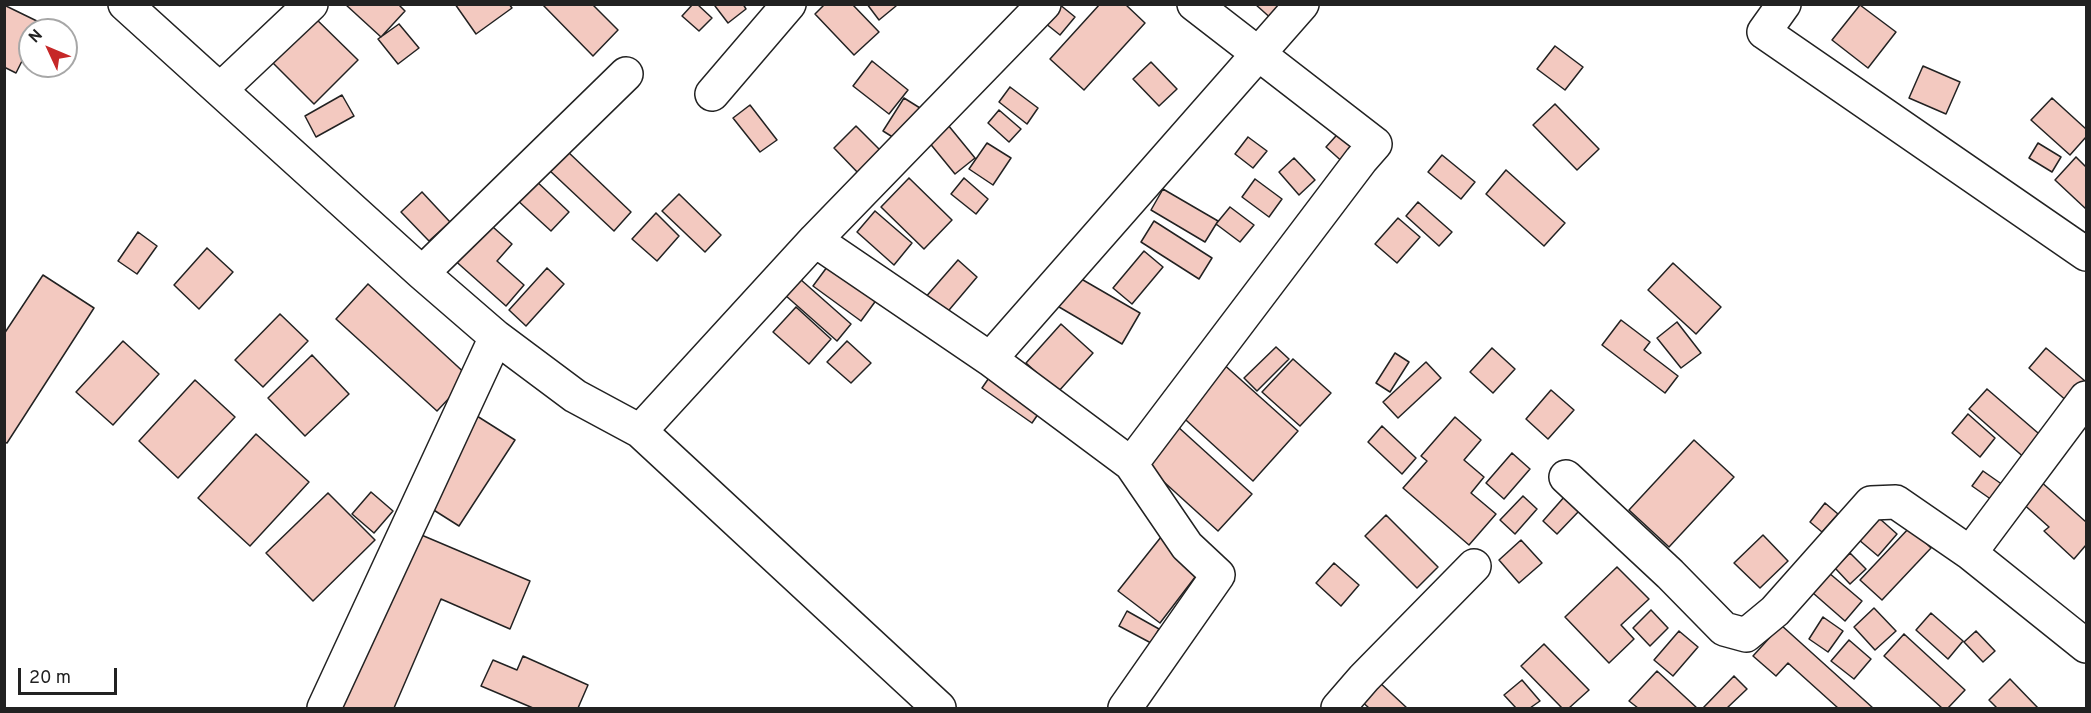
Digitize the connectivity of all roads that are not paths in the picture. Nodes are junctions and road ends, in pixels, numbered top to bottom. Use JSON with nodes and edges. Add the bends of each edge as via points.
{"nodes":[{"id":1,"x":125,"y":4,"type":"edge"},
{"id":2,"x":311,"y":4,"type":"edge"},
{"id":3,"x":789,"y":4,"type":"edge"},
{"id":4,"x":1044,"y":4,"type":"edge"},
{"id":5,"x":1194,"y":4,"type":"edge"},
{"id":6,"x":1302,"y":4,"type":"edge"},
{"id":7,"x":1784,"y":4,"type":"edge"},
{"id":8,"x":1258,"y":53,"type":"junction"},
{"id":9,"x":626,"y":74,"type":"dead end"},
{"id":10,"x":221,"y":89,"type":"junction"},
{"id":11,"x":712,"y":94,"type":"dead end"},
{"id":12,"x":815,"y":240,"type":"junction"},
{"id":13,"x":2086,"y":254,"type":"edge"},
{"id":14,"x":422,"y":273,"type":"junction"},
{"id":15,"x":496,"y":338,"type":"junction"},
{"id":16,"x":990,"y":359,"type":"junction"},
{"id":17,"x":2086,"y":398,"type":"edge"},
{"id":18,"x":640,"y":431,"type":"junction"},
{"id":19,"x":1131,"y":464,"type":"junction"},
{"id":20,"x":1566,"y":477,"type":"dead end"},
{"id":21,"x":1970,"y":553,"type":"junction"},
{"id":22,"x":1474,"y":566,"type":"dead end"},
{"id":23,"x":2086,"y":646,"type":"edge"},
{"id":24,"x":324,"y":708,"type":"edge"},
{"id":25,"x":939,"y":708,"type":"edge"},
{"id":26,"x":1125,"y":708,"type":"edge"},
{"id":27,"x":1338,"y":708,"type":"edge"}],
"edges":[{"from":1,"to":10,"type":"street"},
{"from":2,"to":10,"type":"street"},
{"from":3,"to":11,"type":"street"},
{"from":4,"to":12,"type":"street"},
{"from":5,"to":8,"type":"street"},
{"from":6,"to":8,"type":"street"},
{"from":7,"to":13,"type":"street","via":[[1764,32]]},
{"from":8,"to":16,"type":"street"},
{"from":8,"to":19,"type":"street","via":[[1375,144]]},
{"from":9,"to":14,"type":"street"},
{"from":10,"to":14,"type":"street"},
{"from":12,"to":16,"type":"street"},
{"from":12,"to":18,"type":"street"},
{"from":14,"to":15,"type":"street"},
{"from":15,"to":18,"type":"street","via":[[575,396]]},
{"from":15,"to":24,"type":"street"},
{"from":16,"to":19,"type":"street"},
{"from":17,"to":21,"type":"street"},
{"from":18,"to":25,"type":"street"},
{"from":19,"to":26,"type":"street","via":[[1186,546],[1218,575]]},
{"from":20,"to":21,"type":"street","via":[[1724,629],[1746,635],[1775,611],[1871,503],[1896,502]]},
{"from":21,"to":23,"type":"street"},
{"from":22,"to":27,"type":"street"}]}
